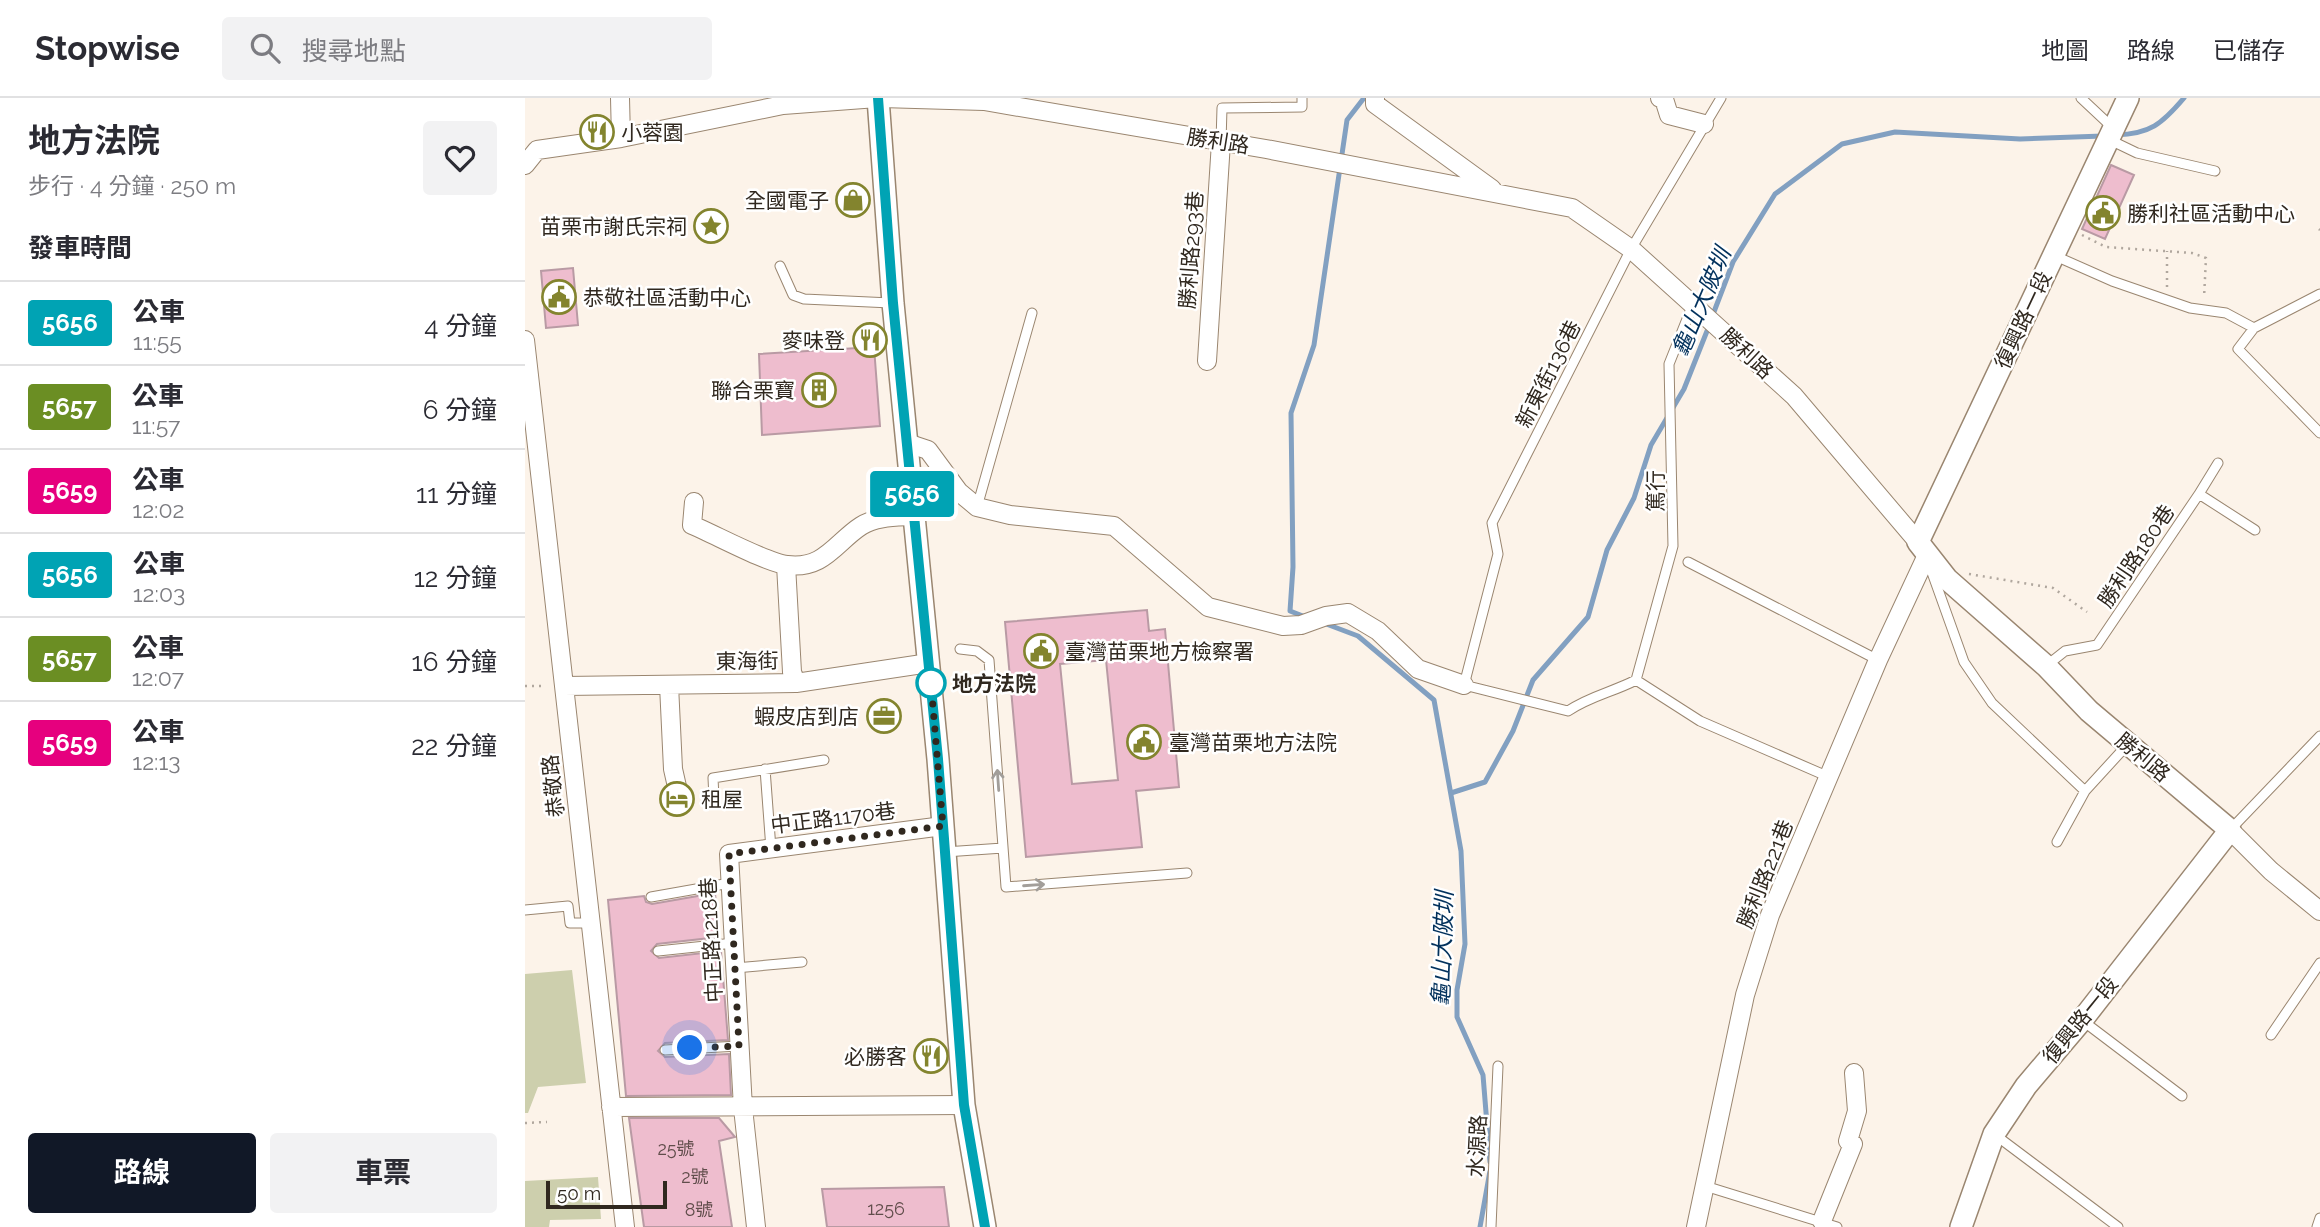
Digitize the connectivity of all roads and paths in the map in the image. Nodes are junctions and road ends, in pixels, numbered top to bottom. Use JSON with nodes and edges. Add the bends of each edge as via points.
{"nodes":[{"id":1,"x":619,"y":98,"type":"edge"},
{"id":2,"x":879,"y":98,"type":"edge"},
{"id":3,"x":1302,"y":98,"type":"edge"},
{"id":4,"x":1375,"y":98,"type":"edge"},
{"id":5,"x":1660,"y":98,"type":"edge"},
{"id":6,"x":1721,"y":98,"type":"edge"},
{"id":7,"x":2081,"y":98,"type":"edge"},
{"id":8,"x":2128,"y":98,"type":"edge"},
{"id":9,"x":785,"y":102,"type":"edge"},
{"id":10,"x":1705,"y":124,"type":"junction"},
{"id":11,"x":2111,"y":134,"type":"junction"},
{"id":12,"x":621,"y":138,"type":"junction"},
{"id":13,"x":1221,"y":142,"type":"junction"},
{"id":14,"x":525,"y":164,"type":"edge"},
{"id":15,"x":2215,"y":171,"type":"dead end"},
{"id":16,"x":1497,"y":193,"type":"junction"},
{"id":17,"x":2067,"y":227,"type":"junction"},
{"id":18,"x":1631,"y":248,"type":"junction"},
{"id":19,"x":2167,"y":251,"type":"junction"},
{"id":20,"x":2053,"y":255,"type":"junction"},
{"id":21,"x":780,"y":266,"type":"dead end"},
{"id":22,"x":2320,"y":294,"type":"edge"},
{"id":23,"x":2167,"y":300,"type":"junction"},
{"id":24,"x":893,"y":303,"type":"junction"},
{"id":25,"x":1694,"y":303,"type":"junction"},
{"id":26,"x":2203,"y":310,"type":"junction"},
{"id":27,"x":1032,"y":313,"type":"dead end"},
{"id":28,"x":2254,"y":328,"type":"junction"},
{"id":29,"x":525,"y":340,"type":"edge"},
{"id":30,"x":1207,"y":361,"type":"dead end"},
{"id":31,"x":2320,"y":433,"type":"edge"},
{"id":32,"x":907,"y":443,"type":"junction"},
{"id":33,"x":2218,"y":463,"type":"dead end"},
{"id":34,"x":2199,"y":494,"type":"junction"},
{"id":35,"x":694,"y":502,"type":"dead end"},
{"id":36,"x":977,"y":507,"type":"junction"},
{"id":37,"x":914,"y":516,"type":"junction"},
{"id":38,"x":2255,"y":530,"type":"dead end"},
{"id":39,"x":1928,"y":555,"type":"junction"},
{"id":40,"x":1688,"y":562,"type":"dead end"},
{"id":41,"x":786,"y":565,"type":"junction"},
{"id":42,"x":2087,"y":612,"type":"dead end"},
{"id":43,"x":960,"y":649,"type":"dead end"},
{"id":44,"x":1878,"y":660,"type":"junction"},
{"id":45,"x":929,"y":663,"type":"junction"},
{"id":46,"x":2046,"y":666,"type":"junction"},
{"id":47,"x":1636,"y":680,"type":"junction"},
{"id":48,"x":796,"y":683,"type":"junction"},
{"id":49,"x":669,"y":685,"type":"junction"},
{"id":50,"x":1464,"y":685,"type":"junction"},
{"id":51,"x":525,"y":686,"type":"edge"},
{"id":52,"x":564,"y":686,"type":"junction"},
{"id":53,"x":2320,"y":736,"type":"edge"},
{"id":54,"x":2128,"y":744,"type":"junction"},
{"id":55,"x":824,"y":760,"type":"dead end"},
{"id":56,"x":765,"y":769,"type":"junction"},
{"id":57,"x":1830,"y":778,"type":"junction"},
{"id":58,"x":2085,"y":791,"type":"junction"},
{"id":59,"x":714,"y":798,"type":"dead end"},
{"id":60,"x":680,"y":800,"type":"dead end"},
{"id":61,"x":943,"y":826,"type":"junction"},
{"id":62,"x":2230,"y":831,"type":"junction"},
{"id":63,"x":2057,"y":842,"type":"dead end"},
{"id":64,"x":1003,"y":848,"type":"junction"},
{"id":65,"x":771,"y":849,"type":"junction"},
{"id":66,"x":945,"y":852,"type":"junction"},
{"id":67,"x":729,"y":854,"type":"joint"},
{"id":68,"x":1187,"y":873,"type":"dead end"},
{"id":69,"x":730,"y":883,"type":"junction"},
{"id":70,"x":651,"y":897,"type":"dead end"},
{"id":71,"x":525,"y":910,"type":"edge"},
{"id":72,"x":2320,"y":911,"type":"edge"},
{"id":73,"x":591,"y":923,"type":"junction"},
{"id":74,"x":734,"y":943,"type":"junction"},
{"id":75,"x":658,"y":951,"type":"dead end"},
{"id":76,"x":802,"y":962,"type":"dead end"},
{"id":77,"x":2320,"y":963,"type":"edge"},
{"id":78,"x":735,"y":968,"type":"junction"},
{"id":79,"x":2082,"y":1020,"type":"junction"},
{"id":80,"x":2271,"y":1035,"type":"dead end"},
{"id":81,"x":739,"y":1046,"type":"junction"},
{"id":82,"x":665,"y":1050,"type":"dead end"},
{"id":83,"x":1498,"y":1066,"type":"dead end"},
{"id":84,"x":1854,"y":1073,"type":"dead end"},
{"id":85,"x":2182,"y":1096,"type":"dead end"},
{"id":86,"x":964,"y":1105,"type":"junction"},
{"id":87,"x":611,"y":1107,"type":"junction"},
{"id":88,"x":743,"y":1108,"type":"junction"},
{"id":89,"x":547,"y":1122,"type":"dead end"},
{"id":90,"x":525,"y":1123,"type":"edge"},
{"id":91,"x":1994,"y":1134,"type":"junction"},
{"id":92,"x":1705,"y":1186,"type":"junction"},
{"id":93,"x":2320,"y":1218,"type":"edge"},
{"id":94,"x":1829,"y":1224,"type":"edge"},
{"id":95,"x":625,"y":1227,"type":"edge"},
{"id":96,"x":756,"y":1227,"type":"edge"},
{"id":97,"x":985,"y":1227,"type":"edge"},
{"id":98,"x":1491,"y":1227,"type":"edge"},
{"id":99,"x":1696,"y":1227,"type":"edge"},
{"id":100,"x":1961,"y":1227,"type":"edge"},
{"id":101,"x":2118,"y":1227,"type":"edge"},
{"id":102,"x":2316,"y":1227,"type":"edge"}],
"edges":[{"from":1,"to":12,"type":"street"},
{"from":2,"to":9,"type":"street","name":"勝利路"},
{"from":2,"to":13,"type":"street","name":"勝利路","via":[[984,101]]},
{"from":2,"to":24,"type":"street"},
{"from":3,"to":13,"type":"lane","via":[[1302,107],[1221,108]]},
{"from":4,"to":16,"type":"street","via":[[1375,104]]},
{"from":5,"to":10,"type":"street","via":[[1669,114]]},
{"from":6,"to":10,"type":"lane","name":"新東街136巷"},
{"from":7,"to":11,"type":"lane"},
{"from":8,"to":11,"type":"street","name":"復興路一段"},
{"from":9,"to":12,"type":"street","name":"勝利路"},
{"from":10,"to":18,"type":"lane","name":"新東街136巷"},
{"from":11,"to":15,"type":"lane","via":[[2137,153]]},
{"from":11,"to":17,"type":"street","name":"復興路一段"},
{"from":12,"to":14,"type":"street","via":[[537,150]]},
{"from":13,"to":16,"type":"street","name":"勝利路"},
{"from":13,"to":30,"type":"street","name":"勝利路293巷"},
{"from":16,"to":18,"type":"street","name":"勝利路","via":[[1571,208]]},
{"from":17,"to":19,"type":"path","via":[[2106,247]]},
{"from":17,"to":20,"type":"street","name":"復興路一段"},
{"from":18,"to":25,"type":"street","name":"勝利路"},
{"from":18,"to":50,"type":"lane","name":"新東街136巷","via":[[1492,523],[1498,554]]},
{"from":19,"to":23,"type":"path"},
{"from":19,"to":26,"type":"path","via":[[2206,258]]},
{"from":20,"to":23,"type":"lane"},
{"from":20,"to":39,"type":"street","name":"復興路一段"},
{"from":21,"to":24,"type":"lane","via":[[793,295],[804,299]]},
{"from":22,"to":28,"type":"lane"},
{"from":23,"to":26,"type":"lane"},
{"from":24,"to":32,"type":"street"},
{"from":25,"to":39,"type":"street","name":"勝利路","via":[[1794,396]]},
{"from":25,"to":47,"type":"lane","name":"篤行","via":[[1669,364],[1673,546]]},
{"from":26,"to":28,"type":"lane","via":[[2226,313]]},
{"from":27,"to":36,"type":"lane"},
{"from":28,"to":31,"type":"lane","via":[[2238,349]]},
{"from":29,"to":52,"type":"street","name":"恭敬路"},
{"from":32,"to":36,"type":"street","via":[[928,450]]},
{"from":32,"to":37,"type":"street"},
{"from":33,"to":34,"type":"lane"},
{"from":34,"to":38,"type":"lane","name":"勝利路180巷"},
{"from":34,"to":46,"type":"lane","name":"勝利路180巷","via":[[2098,645],[2065,651]]},
{"from":35,"to":41,"type":"street","via":[[692,525]]},
{"from":36,"to":50,"type":"street","via":[[1114,526],[1208,607],[1283,626],[1348,613],[1378,631],[1418,669]]},
{"from":37,"to":41,"type":"street","via":[[876,519],[861,526],[833,553],[805,565]]},
{"from":37,"to":45,"type":"street"},
{"from":39,"to":42,"type":"path","via":[[2053,588]]},
{"from":39,"to":44,"type":"street","name":"勝利路221巷"},
{"from":39,"to":46,"type":"street","name":"勝利路"},
{"from":39,"to":58,"type":"lane","via":[[1934,585],[1964,662],[1992,703]]},
{"from":40,"to":44,"type":"lane"},
{"from":41,"to":48,"type":"street"},
{"from":64,"to":43,"type":"lane","one_way":true,"via":[[989,660]]},
{"from":44,"to":57,"type":"street","name":"勝利路221巷"},
{"from":45,"to":48,"type":"street","name":"東海街"},
{"from":45,"to":61,"type":"street"},
{"from":46,"to":54,"type":"street","name":"勝利路"},
{"from":47,"to":50,"type":"lane","via":[[1615,692],[1589,697],[1568,711]]},
{"from":47,"to":57,"type":"lane","via":[[1700,720]]},
{"from":48,"to":49,"type":"street","name":"東海街"},
{"from":49,"to":52,"type":"street","name":"東海街"},
{"from":49,"to":60,"type":"street","via":[[673,769]]},
{"from":51,"to":52,"type":"path"},
{"from":52,"to":73,"type":"street","name":"恭敬路"},
{"from":53,"to":62,"type":"lane"},
{"from":54,"to":58,"type":"lane"},
{"from":54,"to":62,"type":"street","name":"勝利路"},
{"from":55,"to":56,"type":"lane"},
{"from":56,"to":59,"type":"lane","via":[[713,778]]},
{"from":56,"to":65,"type":"lane"},
{"from":57,"to":92,"type":"street","name":"勝利路221巷","via":[[1770,915],[1745,995]]},
{"from":58,"to":63,"type":"lane"},
{"from":61,"to":65,"type":"street","name":"中正路1170巷"},
{"from":61,"to":66,"type":"street"},
{"from":62,"to":72,"type":"street","name":"勝利路","via":[[2270,872]]},
{"from":62,"to":79,"type":"street","name":"復興路一段"},
{"from":64,"to":66,"type":"lane"},
{"from":64,"to":68,"type":"lane","one_way":true,"via":[[1006,887]]},
{"from":65,"to":67,"type":"street","name":"中正路1170巷"},
{"from":66,"to":86,"type":"street"},
{"from":67,"to":69,"type":"street","name":"中正路1218巷"},
{"from":69,"to":70,"type":"lane"},
{"from":69,"to":74,"type":"street","name":"中正路1218巷"},
{"from":71,"to":73,"type":"lane","via":[[568,906],[570,923]]},
{"from":73,"to":87,"type":"street","name":"恭敬路"},
{"from":74,"to":75,"type":"lane"},
{"from":74,"to":78,"type":"street","name":"中正路1218巷"},
{"from":76,"to":78,"type":"lane"},
{"from":77,"to":80,"type":"lane"},
{"from":78,"to":81,"type":"street","name":"中正路1218巷"},
{"from":79,"to":85,"type":"lane"},
{"from":79,"to":91,"type":"street","name":"復興路一段","via":[[2026,1086]]},
{"from":81,"to":82,"type":"lane"},
{"from":81,"to":88,"type":"street","name":"中正路1218巷"},
{"from":83,"to":98,"type":"lane","name":"水源路"},
{"from":84,"to":94,"type":"street","via":[[1857,1111],[1848,1141],[1853,1144]]},
{"from":86,"to":88,"type":"street"},
{"from":86,"to":97,"type":"street"},
{"from":87,"to":88,"type":"street"},
{"from":87,"to":95,"type":"street","name":"恭敬路"},
{"from":88,"to":96,"type":"street","name":"中正路1218巷"},
{"from":89,"to":90,"type":"path"},
{"from":91,"to":100,"type":"street","name":"復興路一段"},
{"from":91,"to":101,"type":"lane"},
{"from":92,"to":94,"type":"lane"},
{"from":92,"to":99,"type":"street","name":"勝利路221巷"},
{"from":93,"to":102,"type":"lane"}]}
